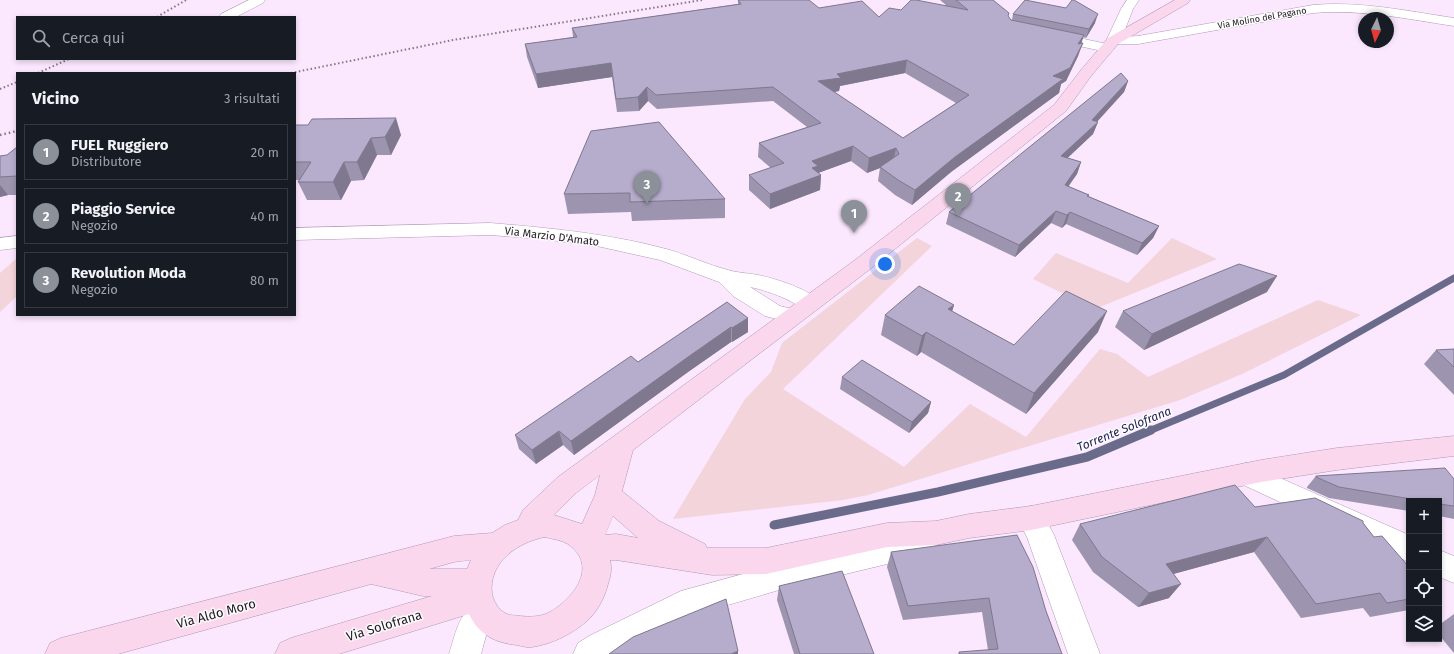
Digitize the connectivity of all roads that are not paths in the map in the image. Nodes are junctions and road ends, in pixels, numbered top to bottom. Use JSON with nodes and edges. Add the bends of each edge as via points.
{"nodes":[{"id":1,"x":259,"y":0,"type":"edge"},
{"id":2,"x":1133,"y":0,"type":"edge"},
{"id":3,"x":1184,"y":0,"type":"edge"},
{"id":4,"x":228,"y":16,"type":"edge"},
{"id":5,"x":1454,"y":22,"type":"edge"},
{"id":6,"x":1137,"y":27,"type":"junction"},
{"id":7,"x":1037,"y":33,"type":"edge"},
{"id":8,"x":1166,"y":35,"type":"junction"},
{"id":9,"x":1110,"y":44,"type":"junction"},
{"id":10,"x":296,"y":234,"type":"edge"},
{"id":11,"x":16,"y":242,"type":"edge"},
{"id":12,"x":0,"y":244,"type":"edge"},
{"id":13,"x":726,"y":277,"type":"junction"},
{"id":14,"x":810,"y":303,"type":"junction"},
{"id":15,"x":792,"y":316,"type":"junction"},
{"id":16,"x":621,"y":445,"type":"junction"},
{"id":17,"x":1454,"y":446,"type":"edge"},
{"id":18,"x":1246,"y":474,"type":"junction"},
{"id":19,"x":608,"y":495,"type":"junction"},
{"id":20,"x":1031,"y":518,"type":"junction"},
{"id":21,"x":528,"y":528,"type":"junction"},
{"id":22,"x":936,"y":533,"type":"junction"},
{"id":23,"x":498,"y":545,"type":"junction"},
{"id":24,"x":591,"y":546,"type":"junction"},
{"id":25,"x":1406,"y":548,"type":"edge"},
{"id":26,"x":712,"y":562,"type":"junction"},
{"id":27,"x":1442,"y":564,"type":"edge"},
{"id":28,"x":1454,"y":570,"type":"edge"},
{"id":29,"x":370,"y":572,"type":"junction"},
{"id":30,"x":480,"y":598,"type":"junction"},
{"id":31,"x":61,"y":654,"type":"edge"},
{"id":32,"x":291,"y":654,"type":"edge"},
{"id":33,"x":465,"y":654,"type":"edge"},
{"id":34,"x":589,"y":654,"type":"edge"},
{"id":35,"x":1084,"y":654,"type":"edge"}],
"edges":[{"from":1,"to":4,"type":"street"},
{"from":2,"to":9,"type":"street"},
{"from":3,"to":6,"type":"main road"},
{"from":5,"to":8,"type":"street","name":"Via Molino del Pagano","via":[[1338,7],[1313,9]]},
{"from":6,"to":8,"type":"street"},
{"from":6,"to":9,"type":"main road"},
{"from":7,"to":9,"type":"street","name":"Via Molino del Pagano"},
{"from":8,"to":9,"type":"street","name":"Via Molino del Pagano"},
{"from":9,"to":14,"type":"main road","via":[[1060,108],[862,265]]},
{"from":10,"to":13,"type":"street","name":"Via Marzio D'Amato","via":[[490,229],[542,233],[597,240],[665,255]]},
{"from":11,"to":12,"type":"street"},
{"from":13,"to":14,"type":"street","via":[[758,282]]},
{"from":13,"to":15,"type":"street","name":"Via Marzio D'Amato","via":[[740,292],[773,311]]},
{"from":14,"to":15,"type":"main road"},
{"from":15,"to":16,"type":"main road"},
{"from":16,"to":19,"type":"main road"},
{"from":16,"to":21,"type":"main road","via":[[568,485],[533,518]]},
{"from":17,"to":18,"type":"main road","via":[[1337,459]]},
{"from":18,"to":20,"type":"main road"},
{"from":18,"to":25,"type":"street"},
{"from":19,"to":24,"type":"main road"},
{"from":19,"to":26,"type":"main road","via":[[649,530]]},
{"from":20,"to":22,"type":"main road"},
{"from":20,"to":35,"type":"street","via":[[1040,535]]},
{"from":21,"to":23,"type":"main road"},
{"from":21,"to":24,"type":"main road","via":[[545,525],[562,527],[577,533]]},
{"from":22,"to":26,"type":"main road","via":[[887,535],[766,561]]},
{"from":22,"to":34,"type":"street","via":[[887,551],[779,577],[681,605]]},
{"from":23,"to":29,"type":"main road","name":"Via Aldo Moro","via":[[454,549]]},
{"from":23,"to":30,"type":"main road","via":[[486,559]]},
{"from":24,"to":26,"type":"main road","via":[[616,547]]},
{"from":24,"to":30,"type":"main road","via":[[598,569],[595,586],[587,604],[572,618],[554,629],[534,634],[514,633],[496,626]]},
{"from":27,"to":28,"type":"street"},
{"from":29,"to":30,"type":"main road","via":[[423,582]]},
{"from":29,"to":31,"type":"main road","name":"Via Aldo Moro"},
{"from":30,"to":32,"type":"main road","name":"Via Solofrana","via":[[404,618]]},
{"from":30,"to":33,"type":"street"}]}
